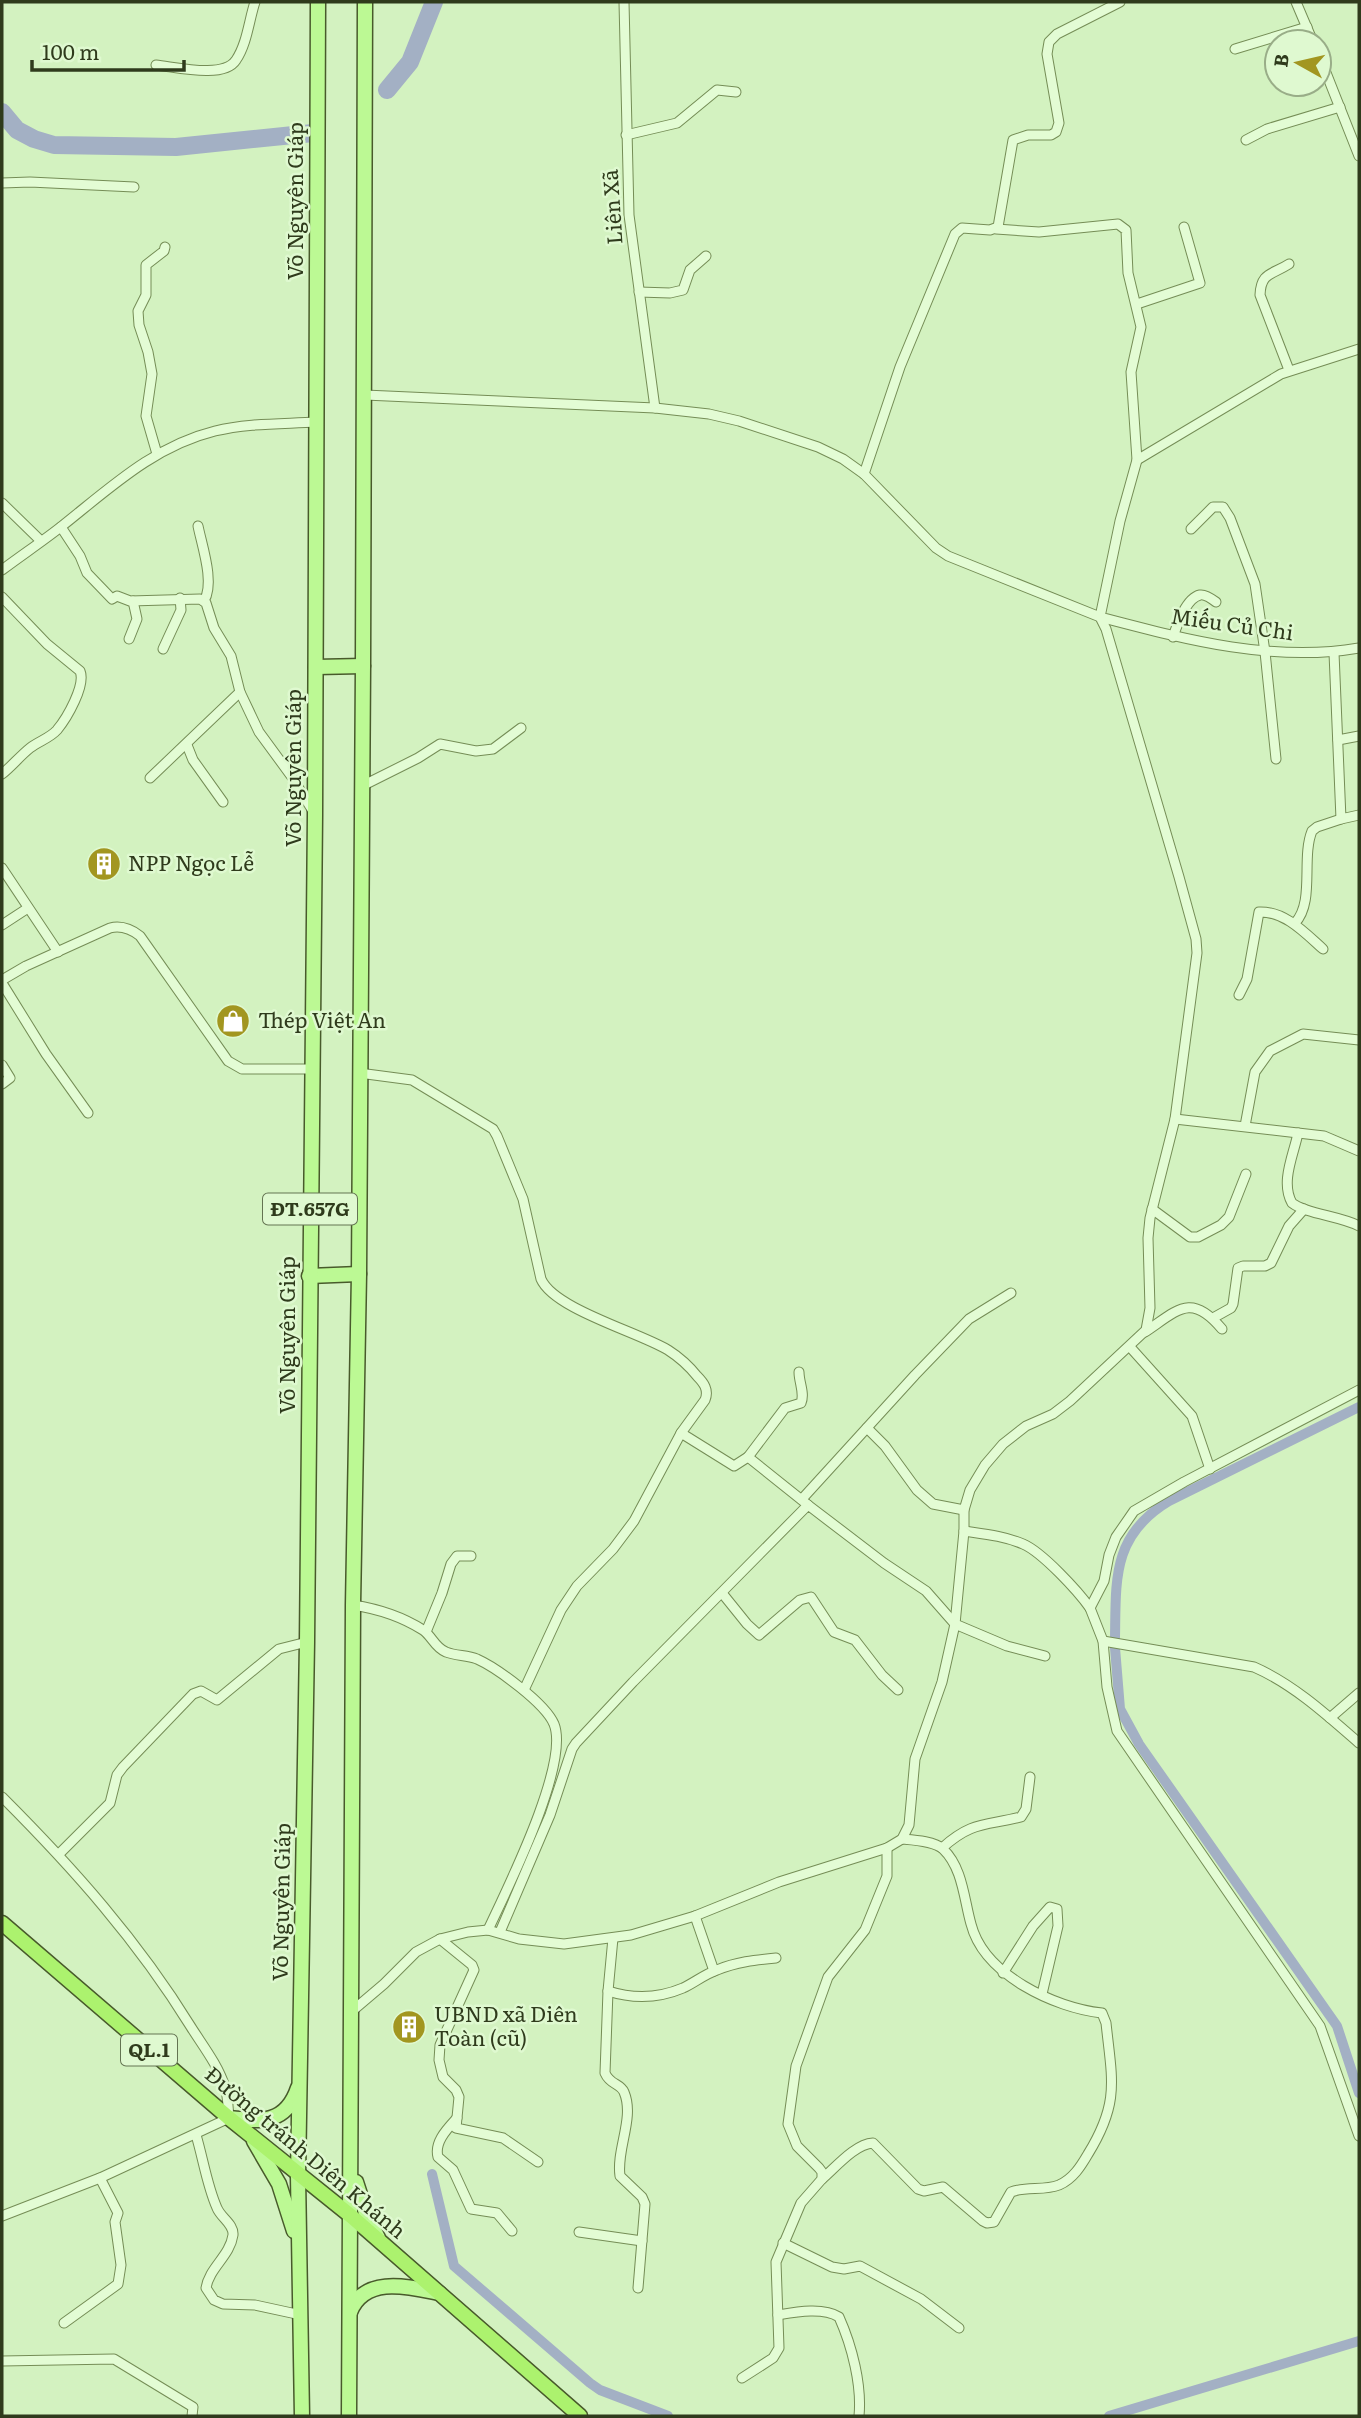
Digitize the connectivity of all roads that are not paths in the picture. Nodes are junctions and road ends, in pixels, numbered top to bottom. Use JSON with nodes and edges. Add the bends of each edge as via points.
{"nodes":[{"id":1,"x":255,"y":2,"type":"edge"},
{"id":2,"x":318,"y":2,"type":"edge"},
{"id":3,"x":365,"y":2,"type":"edge"},
{"id":4,"x":624,"y":2,"type":"edge"},
{"id":5,"x":1121,"y":2,"type":"edge"},
{"id":6,"x":1296,"y":2,"type":"edge"},
{"id":7,"x":1307,"y":27,"type":"joint"},
{"id":8,"x":1234,"y":49,"type":"dead end"},
{"id":9,"x":156,"y":65,"type":"dead end"},
{"id":10,"x":1333,"y":90,"type":"edge"},
{"id":11,"x":736,"y":92,"type":"dead end"},
{"id":12,"x":1340,"y":107,"type":"junction"},
{"id":13,"x":626,"y":135,"type":"junction"},
{"id":14,"x":1246,"y":140,"type":"dead end"},
{"id":15,"x":1359,"y":156,"type":"edge"},
{"id":16,"x":2,"y":183,"type":"edge"},
{"id":17,"x":134,"y":187,"type":"dead end"},
{"id":18,"x":1184,"y":227,"type":"dead end"},
{"id":19,"x":996,"y":229,"type":"junction"},
{"id":20,"x":165,"y":247,"type":"dead end"},
{"id":21,"x":706,"y":256,"type":"dead end"},
{"id":22,"x":1289,"y":264,"type":"dead end"},
{"id":23,"x":639,"y":292,"type":"junction"},
{"id":24,"x":1137,"y":304,"type":"junction"},
{"id":25,"x":1359,"y":349,"type":"edge"},
{"id":26,"x":1289,"y":370,"type":"junction"},
{"id":27,"x":365,"y":394,"type":"junction"},
{"id":28,"x":655,"y":408,"type":"junction"},
{"id":29,"x":316,"y":422,"type":"junction"},
{"id":30,"x":157,"y":454,"type":"junction"},
{"id":31,"x":1137,"y":460,"type":"junction"},
{"id":32,"x":864,"y":474,"type":"junction"},
{"id":33,"x":2,"y":503,"type":"edge"},
{"id":34,"x":198,"y":526,"type":"dead end"},
{"id":35,"x":61,"y":527,"type":"junction"},
{"id":36,"x":1191,"y":528,"type":"dead end"},
{"id":37,"x":41,"y":541,"type":"junction"},
{"id":38,"x":2,"y":570,"type":"edge"},
{"id":39,"x":2,"y":597,"type":"edge"},
{"id":40,"x":180,"y":598,"type":"junction"},
{"id":41,"x":133,"y":601,"type":"junction"},
{"id":42,"x":204,"y":601,"type":"junction"},
{"id":43,"x":1216,"y":602,"type":"dead end"},
{"id":44,"x":1100,"y":617,"type":"junction"},
{"id":45,"x":1173,"y":637,"type":"junction"},
{"id":46,"x":129,"y":639,"type":"dead end"},
{"id":47,"x":1359,"y":648,"type":"edge"},
{"id":48,"x":163,"y":649,"type":"dead end"},
{"id":49,"x":1265,"y":652,"type":"junction"},
{"id":50,"x":1334,"y":653,"type":"junction"},
{"id":51,"x":363,"y":666,"type":"junction"},
{"id":52,"x":316,"y":667,"type":"junction"},
{"id":53,"x":240,"y":692,"type":"junction"},
{"id":54,"x":521,"y":728,"type":"dead end"},
{"id":55,"x":1359,"y":736,"type":"edge"},
{"id":56,"x":1338,"y":740,"type":"junction"},
{"id":57,"x":187,"y":745,"type":"junction"},
{"id":58,"x":1276,"y":759,"type":"dead end"},
{"id":59,"x":2,"y":774,"type":"edge"},
{"id":60,"x":150,"y":778,"type":"dead end"},
{"id":61,"x":362,"y":786,"type":"junction"},
{"id":62,"x":223,"y":802,"type":"dead end"},
{"id":63,"x":315,"y":815,"type":"junction"},
{"id":64,"x":1359,"y":815,"type":"edge"},
{"id":65,"x":1341,"y":819,"type":"junction"},
{"id":66,"x":2,"y":868,"type":"edge"},
{"id":67,"x":27,"y":908,"type":"junction"},
{"id":68,"x":1295,"y":923,"type":"junction"},
{"id":69,"x":2,"y":925,"type":"edge"},
{"id":70,"x":1323,"y":949,"type":"dead end"},
{"id":71,"x":58,"y":952,"type":"junction"},
{"id":72,"x":2,"y":981,"type":"edge"},
{"id":73,"x":1238,"y":995,"type":"dead end"},
{"id":74,"x":1359,"y":1040,"type":"edge"},
{"id":75,"x":2,"y":1065,"type":"edge"},
{"id":76,"x":311,"y":1069,"type":"junction"},
{"id":77,"x":359,"y":1073,"type":"junction"},
{"id":78,"x":2,"y":1084,"type":"edge"},
{"id":79,"x":88,"y":1112,"type":"dead end"},
{"id":80,"x":1175,"y":1119,"type":"junction"},
{"id":81,"x":1245,"y":1126,"type":"junction"},
{"id":82,"x":1298,"y":1132,"type":"junction"},
{"id":83,"x":1359,"y":1151,"type":"edge"},
{"id":84,"x":1246,"y":1174,"type":"dead end"},
{"id":85,"x":1152,"y":1209,"type":"junction"},
{"id":86,"x":1304,"y":1209,"type":"junction"},
{"id":87,"x":1359,"y":1226,"type":"edge"},
{"id":88,"x":359,"y":1274,"type":"junction"},
{"id":89,"x":309,"y":1276,"type":"junction"},
{"id":90,"x":1011,"y":1293,"type":"dead end"},
{"id":91,"x":1213,"y":1318,"type":"junction"},
{"id":92,"x":1222,"y":1329,"type":"dead end"},
{"id":93,"x":1145,"y":1332,"type":"junction"},
{"id":94,"x":1130,"y":1347,"type":"junction"},
{"id":95,"x":799,"y":1372,"type":"dead end"},
{"id":96,"x":1359,"y":1390,"type":"edge"},
{"id":97,"x":867,"y":1428,"type":"junction"},
{"id":98,"x":681,"y":1433,"type":"junction"},
{"id":99,"x":748,"y":1457,"type":"junction"},
{"id":100,"x":1210,"y":1469,"type":"junction"},
{"id":101,"x":805,"y":1502,"type":"junction"},
{"id":102,"x":964,"y":1510,"type":"junction"},
{"id":103,"x":964,"y":1531,"type":"junction"},
{"id":104,"x":471,"y":1556,"type":"dead end"},
{"id":105,"x":722,"y":1593,"type":"junction"},
{"id":106,"x":353,"y":1605,"type":"junction"},
{"id":107,"x":1090,"y":1608,"type":"junction"},
{"id":108,"x":955,"y":1624,"type":"junction"},
{"id":109,"x":426,"y":1632,"type":"junction"},
{"id":110,"x":1103,"y":1641,"type":"junction"},
{"id":111,"x":307,"y":1642,"type":"junction"},
{"id":112,"x":1045,"y":1656,"type":"dead end"},
{"id":113,"x":524,"y":1690,"type":"junction"},
{"id":114,"x":898,"y":1690,"type":"dead end"},
{"id":115,"x":1359,"y":1693,"type":"edge"},
{"id":116,"x":1330,"y":1718,"type":"junction"},
{"id":117,"x":1359,"y":1743,"type":"edge"},
{"id":118,"x":1030,"y":1777,"type":"dead end"},
{"id":119,"x":2,"y":1797,"type":"edge"},
{"id":120,"x":902,"y":1839,"type":"junction"},
{"id":121,"x":887,"y":1848,"type":"junction"},
{"id":122,"x":942,"y":1848,"type":"junction"},
{"id":123,"x":59,"y":1854,"type":"junction"},
{"id":124,"x":695,"y":1916,"type":"junction"},
{"id":125,"x":2,"y":1923,"type":"edge"},
{"id":126,"x":488,"y":1930,"type":"junction"},
{"id":127,"x":500,"y":1932,"type":"junction"},
{"id":128,"x":613,"y":1938,"type":"junction"},
{"id":129,"x":440,"y":1939,"type":"junction"},
{"id":130,"x":776,"y":1958,"type":"dead end"},
{"id":131,"x":714,"y":1970,"type":"junction"},
{"id":132,"x":1003,"y":1972,"type":"junction"},
{"id":133,"x":608,"y":1991,"type":"junction"},
{"id":134,"x":1042,"y":1994,"type":"junction"},
{"id":135,"x":351,"y":2012,"type":"junction"},
{"id":136,"x":300,"y":2080,"type":"junction"},
{"id":137,"x":229,"y":2118,"type":"junction"},
{"id":138,"x":457,"y":2118,"type":"junction"},
{"id":139,"x":196,"y":2134,"type":"junction"},
{"id":140,"x":249,"y":2134,"type":"junction"},
{"id":141,"x":1359,"y":2136,"type":"edge"},
{"id":142,"x":538,"y":2162,"type":"dead end"},
{"id":143,"x":351,"y":2166,"type":"junction"},
{"id":144,"x":298,"y":2176,"type":"junction"},
{"id":145,"x":100,"y":2178,"type":"junction"},
{"id":146,"x":822,"y":2179,"type":"junction"},
{"id":147,"x":2,"y":2216,"type":"edge"},
{"id":148,"x":351,"y":2216,"type":"junction"},
{"id":149,"x":512,"y":2231,"type":"dead end"},
{"id":150,"x":579,"y":2232,"type":"dead end"},
{"id":151,"x":642,"y":2241,"type":"junction"},
{"id":152,"x":380,"y":2242,"type":"junction"},
{"id":153,"x":783,"y":2243,"type":"junction"},
{"id":154,"x":300,"y":2259,"type":"junction"},
{"id":155,"x":638,"y":2288,"type":"dead end"},
{"id":156,"x":439,"y":2293,"type":"junction"},
{"id":157,"x":350,"y":2313,"type":"junction"},
{"id":158,"x":301,"y":2315,"type":"junction"},
{"id":159,"x":778,"y":2315,"type":"junction"},
{"id":160,"x":64,"y":2323,"type":"dead end"},
{"id":161,"x":959,"y":2328,"type":"dead end"},
{"id":162,"x":2,"y":2361,"type":"edge"},
{"id":163,"x":742,"y":2378,"type":"dead end"},
{"id":164,"x":192,"y":2416,"type":"edge"},
{"id":165,"x":302,"y":2416,"type":"edge"},
{"id":166,"x":349,"y":2416,"type":"edge"},
{"id":167,"x":580,"y":2416,"type":"edge"},
{"id":168,"x":859,"y":2416,"type":"edge"}],
"edges":[{"from":1,"to":9,"type":"street","via":[[240,54],[226,69]]},
{"from":2,"to":29,"type":"main road","name":"Võ Nguyên Giáp","number":"ĐT.657G"},
{"from":3,"to":27,"type":"main road","number":"ĐT.657G"},
{"from":4,"to":13,"type":"street","name":"Liên Xã"},
{"from":5,"to":19,"type":"street","via":[[1049,42],[1058,129],[1051,135],[1013,140]]},
{"from":6,"to":7,"type":"street"},
{"from":7,"to":8,"type":"street"},
{"from":10,"to":12,"type":"street"},
{"from":11,"to":13,"type":"street","via":[[717,90],[677,123]]},
{"from":12,"to":14,"type":"street"},
{"from":12,"to":15,"type":"street"},
{"from":13,"to":23,"type":"street","name":"Liên Xã","via":[[629,215]]},
{"from":16,"to":17,"type":"street"},
{"from":18,"to":24,"type":"street","via":[[1200,283]]},
{"from":19,"to":24,"type":"street","via":[[1039,232],[1121,225],[1126,230],[1128,273]]},
{"from":19,"to":32,"type":"street","via":[[967,228],[955,234],[900,367]]},
{"from":20,"to":30,"type":"street","via":[[146,265],[146,295],[138,311],[152,374],[146,416]]},
{"from":21,"to":23,"type":"street","via":[[690,270],[683,290]]},
{"from":22,"to":26,"type":"street","via":[[1264,277],[1261,286]]},
{"from":23,"to":28,"type":"street","name":"Liên Xã"},
{"from":24,"to":31,"type":"street","via":[[1141,333],[1131,377]]},
{"from":25,"to":26,"type":"street"},
{"from":26,"to":31,"type":"street"},
{"from":27,"to":28,"type":"street","name":"Miếu Củ Chi"},
{"from":27,"to":51,"type":"main road","number":"ĐT.657G"},
{"from":28,"to":32,"type":"street","name":"Miếu Củ Chi","via":[[739,421],[829,451]]},
{"from":29,"to":30,"type":"street","via":[[215,431]]},
{"from":29,"to":52,"type":"main road","name":"Võ Nguyên Giáp","number":"ĐT.657G"},
{"from":30,"to":35,"type":"street"},
{"from":31,"to":44,"type":"street"},
{"from":32,"to":44,"type":"street","name":"Miếu Củ Chi","via":[[938,550]]},
{"from":33,"to":37,"type":"street"},
{"from":34,"to":42,"type":"street","via":[[209,589]]},
{"from":35,"to":37,"type":"street"},
{"from":35,"to":41,"type":"street","via":[[98,585],[112,599]]},
{"from":36,"to":49,"type":"street","via":[[1215,506],[1228,513],[1255,584]]},
{"from":37,"to":38,"type":"street"},
{"from":39,"to":59,"type":"street","via":[[82,677],[65,720]]},
{"from":40,"to":41,"type":"street"},
{"from":40,"to":42,"type":"street"},
{"from":40,"to":48,"type":"street","via":[[181,610]]},
{"from":41,"to":46,"type":"street","via":[[137,619]]},
{"from":42,"to":53,"type":"street","via":[[231,656]]},
{"from":43,"to":45,"type":"street","via":[[1198,596],[1180,615]]},
{"from":44,"to":45,"type":"street","name":"Miếu Củ Chi"},
{"from":44,"to":80,"type":"street","via":[[1197,947]]},
{"from":45,"to":49,"type":"street","name":"Miếu Củ Chi"},
{"from":47,"to":50,"type":"street","name":"Miếu Củ Chi"},
{"from":49,"to":50,"type":"street","name":"Miếu Củ Chi"},
{"from":49,"to":58,"type":"street"},
{"from":50,"to":56,"type":"street"},
{"from":51,"to":52,"type":"main road"},
{"from":51,"to":61,"type":"main road","number":"ĐT.657G"},
{"from":52,"to":63,"type":"main road","name":"Võ Nguyên Giáp","number":"ĐT.657G"},
{"from":53,"to":57,"type":"street"},
{"from":53,"to":63,"type":"street","via":[[263,739]]},
{"from":54,"to":61,"type":"street","via":[[493,748],[476,751],[440,744]]},
{"from":55,"to":56,"type":"street"},
{"from":56,"to":65,"type":"street"},
{"from":57,"to":60,"type":"street"},
{"from":57,"to":62,"type":"street","via":[[192,760]]},
{"from":61,"to":77,"type":"main road","number":"ĐT.657G"},
{"from":63,"to":76,"type":"main road","name":"Võ Nguyên Giáp","number":"ĐT.657G"},
{"from":64,"to":65,"type":"street"},
{"from":65,"to":68,"type":"street","via":[[1312,831],[1303,911]]},
{"from":66,"to":67,"type":"street"},
{"from":67,"to":69,"type":"street"},
{"from":67,"to":71,"type":"street"},
{"from":68,"to":70,"type":"street"},
{"from":68,"to":73,"type":"street","via":[[1259,912],[1247,979]]},
{"from":71,"to":72,"type":"street"},
{"from":71,"to":76,"type":"street","via":[[110,928],[133,930],[232,1065]]},
{"from":72,"to":79,"type":"street"},
{"from":74,"to":81,"type":"street","via":[[1303,1034],[1270,1051],[1255,1072]]},
{"from":75,"to":78,"type":"street","via":[[10,1078]]},
{"from":76,"to":89,"type":"main road","name":"Võ Nguyên Giáp","number":"ĐT.657G"},
{"from":77,"to":88,"type":"main road","number":"ĐT.657G"},
{"from":77,"to":98,"type":"street","via":[[412,1080],[493,1129],[520,1192],[546,1288],[667,1350],[706,1388],[705,1400]]},
{"from":80,"to":81,"type":"street"},
{"from":80,"to":85,"type":"street"},
{"from":81,"to":82,"type":"street"},
{"from":82,"to":83,"type":"street","via":[[1331,1138]]},
{"from":82,"to":86,"type":"street","via":[[1288,1192],[1292,1203]]},
{"from":84,"to":85,"type":"street","via":[[1229,1217],[1198,1237],[1190,1237]]},
{"from":85,"to":93,"type":"street","via":[[1150,1308]]},
{"from":86,"to":87,"type":"street"},
{"from":86,"to":91,"type":"street","via":[[1289,1226],[1271,1263],[1238,1268],[1231,1308]]},
{"from":88,"to":89,"type":"main road"},
{"from":88,"to":106,"type":"main road","number":"ĐT.657G"},
{"from":89,"to":111,"type":"main road","name":"Võ Nguyên Giáp","number":"ĐT.657G"},
{"from":90,"to":97,"type":"street","via":[[969,1319]]},
{"from":91,"to":92,"type":"street"},
{"from":91,"to":93,"type":"street","via":[[1203,1310],[1183,1308]]},
{"from":93,"to":94,"type":"street"},
{"from":94,"to":100,"type":"street","via":[[1192,1416]]},
{"from":94,"to":102,"type":"street","via":[[1053,1414],[1026,1426],[1003,1444],[976,1478]]},
{"from":95,"to":99,"type":"street","via":[[801,1403],[785,1408]]},
{"from":96,"to":100,"type":"street"},
{"from":97,"to":101,"type":"street"},
{"from":97,"to":102,"type":"street","via":[[933,1504]]},
{"from":98,"to":99,"type":"street","via":[[734,1466]]},
{"from":98,"to":113,"type":"street","via":[[634,1521],[561,1610]]},
{"from":99,"to":101,"type":"street"},
{"from":100,"to":107,"type":"street","via":[[1131,1514],[1116,1537],[1104,1581]]},
{"from":101,"to":105,"type":"street"},
{"from":101,"to":108,"type":"street","via":[[926,1591]]},
{"from":102,"to":103,"type":"street"},
{"from":103,"to":107,"type":"street","via":[[1000,1536],[1032,1549]]},
{"from":103,"to":108,"type":"street"},
{"from":104,"to":109,"type":"street","via":[[457,1556],[450,1564]]},
{"from":105,"to":114,"type":"street","via":[[759,1635],[811,1597],[834,1632],[855,1640]]},
{"from":105,"to":127,"type":"street","via":[[572,1749],[550,1815]]},
{"from":106,"to":109,"type":"street","via":[[387,1611]]},
{"from":106,"to":135,"type":"main road","number":"ĐT.657G"},
{"from":107,"to":110,"type":"street"},
{"from":108,"to":112,"type":"street"},
{"from":108,"to":120,"type":"street","via":[[943,1682],[915,1759],[909,1825]]},
{"from":109,"to":113,"type":"street","via":[[441,1650],[478,1660]]},
{"from":110,"to":116,"type":"street","via":[[1254,1667]]},
{"from":110,"to":141,"type":"street","via":[[1110,1708],[1123,1743],[1320,2026]]},
{"from":111,"to":123,"type":"street","via":[[273,1653],[217,1700],[201,1691],[193,1694],[123,1767],[110,1803]]},
{"from":111,"to":136,"type":"main road","name":"Võ Nguyên Giáp","number":"ĐT.657G"},
{"from":113,"to":126,"type":"street","via":[[553,1722],[555,1760],[541,1807]]},
{"from":115,"to":116,"type":"street"},
{"from":116,"to":117,"type":"street"},
{"from":118,"to":122,"type":"street","via":[[1021,1816],[961,1831]]},
{"from":119,"to":123,"type":"street"},
{"from":120,"to":121,"type":"street"},
{"from":120,"to":122,"type":"street"},
{"from":121,"to":124,"type":"street","via":[[779,1882]]},
{"from":121,"to":146,"type":"street","via":[[887,1876],[871,1917],[856,1944],[828,1977],[796,2066],[788,2124],[793,2140],[819,2168]]},
{"from":122,"to":132,"type":"street","via":[[960,1879],[978,1941]]},
{"from":123,"to":137,"type":"street","via":[[164,1983],[226,2088]]},
{"from":124,"to":128,"type":"street"},
{"from":124,"to":131,"type":"street"},
{"from":125,"to":137,"type":"highway","name":"Đường tránh Diên Khánh","number":"QL.1"},
{"from":126,"to":127,"type":"street"},
{"from":126,"to":129,"type":"street"},
{"from":127,"to":128,"type":"street","via":[[564,1944]]},
{"from":128,"to":133,"type":"street"},
{"from":129,"to":135,"type":"street","via":[[416,1952]]},
{"from":129,"to":138,"type":"street","via":[[474,1970],[439,2053],[443,2077],[458,2093]]},
{"from":130,"to":131,"type":"street"},
{"from":131,"to":133,"type":"street","via":[[682,1988],[650,1996],[635,1998]]},
{"from":132,"to":134,"type":"street"},
{"from":132,"to":134,"type":"street","via":[[1033,1926],[1054,1907],[1058,1926]]},
{"from":133,"to":151,"type":"street","via":[[605,2073],[625,2093],[627,2116],[619,2171],[644,2200]]},
{"from":134,"to":146,"type":"street","via":[[1076,2010],[1102,2013],[1107,2023],[1111,2106],[1099,2137],[1067,2180],[1056,2187],[1011,2192],[994,2222],[988,2223],[943,2187],[918,2189],[873,2143],[855,2151]]},
{"from":135,"to":143,"type":"main road","number":"ĐT.657G"},
{"from":136,"to":137,"type":"main road","via":[[292,2103],[280,2115],[259,2121]]},
{"from":136,"to":144,"type":"main road","name":"Võ Nguyên Giáp","number":"ĐT.657G"},
{"from":137,"to":139,"type":"street"},
{"from":137,"to":140,"type":"highway","name":"Đường tránh Diên Khánh","number":"QL.1"},
{"from":138,"to":142,"type":"street","via":[[458,2130],[503,2137]]},
{"from":138,"to":149,"type":"street","via":[[436,2148],[438,2157],[453,2170],[471,2209],[497,2213]]},
{"from":139,"to":145,"type":"street"},
{"from":139,"to":158,"type":"street","via":[[217,2210],[233,2228],[226,2253],[207,2279],[206,2288],[223,2304]]},
{"from":140,"to":144,"type":"highway","name":"Đường tránh Diên Khánh","number":"QL.1"},
{"from":140,"to":154,"type":"main road","via":[[279,2185]]},
{"from":143,"to":148,"type":"main road","number":"ĐT.657G"},
{"from":143,"to":152,"type":"main road"},
{"from":144,"to":148,"type":"highway","name":"Đường tránh Diên Khánh","number":"QL.1"},
{"from":144,"to":154,"type":"main road","name":"Võ Nguyên Giáp","number":"ĐT.657G"},
{"from":145,"to":147,"type":"street"},
{"from":145,"to":160,"type":"street","via":[[118,2213],[118,2284]]},
{"from":146,"to":153,"type":"street","via":[[801,2203]]},
{"from":148,"to":152,"type":"highway","name":"Đường tránh Diên Khánh","number":"QL.1"},
{"from":148,"to":157,"type":"main road","number":"ĐT.657G"},
{"from":150,"to":151,"type":"street"},
{"from":151,"to":155,"type":"street"},
{"from":152,"to":156,"type":"highway","name":"Đường tránh Diên Khánh","number":"QL.1"},
{"from":153,"to":159,"type":"street","via":[[776,2262]]},
{"from":153,"to":161,"type":"street","via":[[832,2267],[860,2266],[921,2299]]},
{"from":154,"to":158,"type":"main road","name":"Võ Nguyên Giáp","number":"ĐT.657G"},
{"from":156,"to":157,"type":"main road","via":[[379,2287],[357,2300]]},
{"from":156,"to":167,"type":"highway","name":"Đường tránh Diên Khánh","number":"QL.1"},
{"from":157,"to":166,"type":"main road","number":"ĐT.657G"},
{"from":158,"to":165,"type":"main road","name":"Võ Nguyên Giáp","number":"ĐT.657G"},
{"from":159,"to":163,"type":"street","via":[[777,2353]]},
{"from":159,"to":168,"type":"street","via":[[810,2312],[839,2317],[857,2381]]},
{"from":162,"to":164,"type":"street","via":[[114,2359],[192,2407]]}]}
